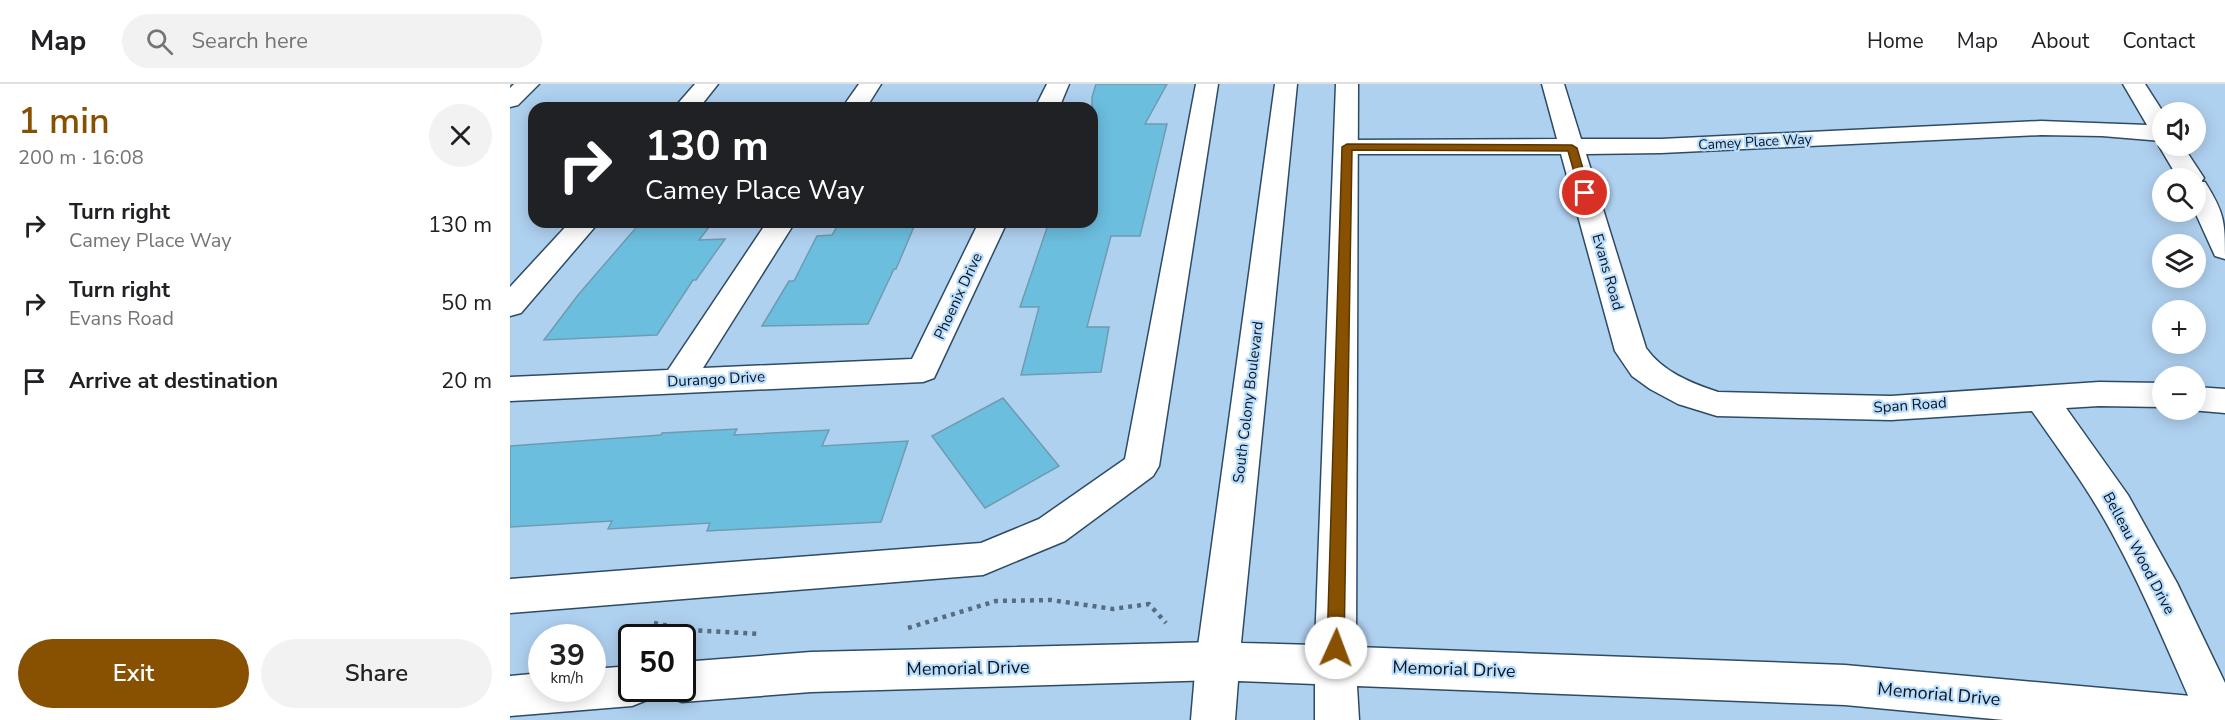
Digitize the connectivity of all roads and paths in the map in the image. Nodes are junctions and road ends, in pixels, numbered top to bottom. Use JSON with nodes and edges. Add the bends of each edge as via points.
{"nodes":[{"id":1,"x":528,"y":84,"type":"edge"},
{"id":2,"x":707,"y":84,"type":"edge"},
{"id":3,"x":870,"y":84,"type":"edge"},
{"id":4,"x":1058,"y":84,"type":"edge"},
{"id":5,"x":1207,"y":84,"type":"edge"},
{"id":6,"x":1286,"y":84,"type":"edge"},
{"id":7,"x":1347,"y":84,"type":"edge"},
{"id":8,"x":1553,"y":84,"type":"edge"},
{"id":9,"x":2134,"y":84,"type":"edge"},
{"id":10,"x":510,"y":100,"type":"edge"},
{"id":11,"x":691,"y":102,"type":"edge"},
{"id":12,"x":858,"y":102,"type":"edge"},
{"id":13,"x":1050,"y":102,"type":"edge"},
{"id":14,"x":2152,"y":114,"type":"edge"},
{"id":15,"x":2152,"y":132,"type":"edge"},
{"id":16,"x":1347,"y":147,"type":"junction"},
{"id":17,"x":1572,"y":148,"type":"junction"},
{"id":18,"x":2206,"y":205,"type":"edge"},
{"id":19,"x":580,"y":228,"type":"edge"},
{"id":20,"x":777,"y":228,"type":"edge"},
{"id":21,"x":990,"y":228,"type":"edge"},
{"id":22,"x":2225,"y":250,"type":"edge"},
{"id":23,"x":510,"y":306,"type":"edge"},
{"id":24,"x":923,"y":370,"type":"joint"},
{"id":25,"x":678,"y":381,"type":"junction"},
{"id":26,"x":1661,"y":381,"type":"joint"},
{"id":27,"x":510,"y":389,"type":"edge"},
{"id":28,"x":2152,"y":395,"type":"edge"},
{"id":29,"x":2040,"y":397,"type":"junction"},
{"id":30,"x":2206,"y":400,"type":"edge"},
{"id":31,"x":2225,"y":401,"type":"edge"},
{"id":32,"x":510,"y":596,"type":"edge"},
{"id":33,"x":648,"y":622,"type":"dead end"},
{"id":34,"x":1168,"y":626,"type":"dead end"},
{"id":35,"x":902,"y":630,"type":"dead end"},
{"id":36,"x":772,"y":634,"type":"dead end"},
{"id":37,"x":1217,"y":661,"type":"junction"},
{"id":38,"x":1335,"y":664,"type":"junction"},
{"id":39,"x":696,"y":681,"type":"edge"},
{"id":40,"x":618,"y":687,"type":"edge"},
{"id":41,"x":510,"y":696,"type":"edge"},
{"id":42,"x":1213,"y":720,"type":"edge"},
{"id":43,"x":1337,"y":720,"type":"edge"},
{"id":44,"x":2223,"y":720,"type":"edge"}],
"edges":[{"from":1,"to":10,"type":"street"},
{"from":2,"to":11,"type":"street"},
{"from":3,"to":12,"type":"street"},
{"from":4,"to":13,"type":"street"},
{"from":5,"to":32,"type":"street","via":[[1141,466],[1052,530],[983,559]]},
{"from":6,"to":37,"type":"street","name":"South Colony Boulevard"},
{"from":7,"to":16,"type":"street"},
{"from":8,"to":17,"type":"street","name":"Evans Road"},
{"from":9,"to":14,"type":"street"},
{"from":15,"to":17,"type":"street","name":"Camey Place Way","via":[[2041,128]]},
{"from":16,"to":17,"type":"street","name":"Camey Place Way"},
{"from":16,"to":38,"type":"street"},
{"from":17,"to":26,"type":"street","name":"Evans Road","via":[[1631,351]]},
{"from":18,"to":22,"type":"street"},
{"from":19,"to":23,"type":"street"},
{"from":20,"to":25,"type":"street"},
{"from":21,"to":24,"type":"street","name":"Phoenix Drive"},
{"from":24,"to":25,"type":"street","name":"Durango Drive"},
{"from":25,"to":27,"type":"street","name":"Durango Drive"},
{"from":26,"to":29,"type":"street","name":"Span Road","via":[[1717,404],[1891,408]]},
{"from":28,"to":29,"type":"street","name":"Span Road"},
{"from":29,"to":44,"type":"street","name":"Belleau Wood Drive","via":[[2124,521]]},
{"from":30,"to":31,"type":"street"},
{"from":33,"to":36,"type":"path","via":[[691,630]]},
{"from":34,"to":35,"type":"path","via":[[1149,604],[1113,609],[1052,600],[996,601]]},
{"from":37,"to":38,"type":"street","name":"Memorial Drive"},
{"from":37,"to":39,"type":"street","name":"Memorial Drive","via":[[812,672]]},
{"from":37,"to":42,"type":"street","name":"South Colony Boulevard"},
{"from":38,"to":43,"type":"street"},
{"from":38,"to":44,"type":"street","name":"Memorial Drive","via":[[1845,685]]},
{"from":40,"to":41,"type":"street"}]}
